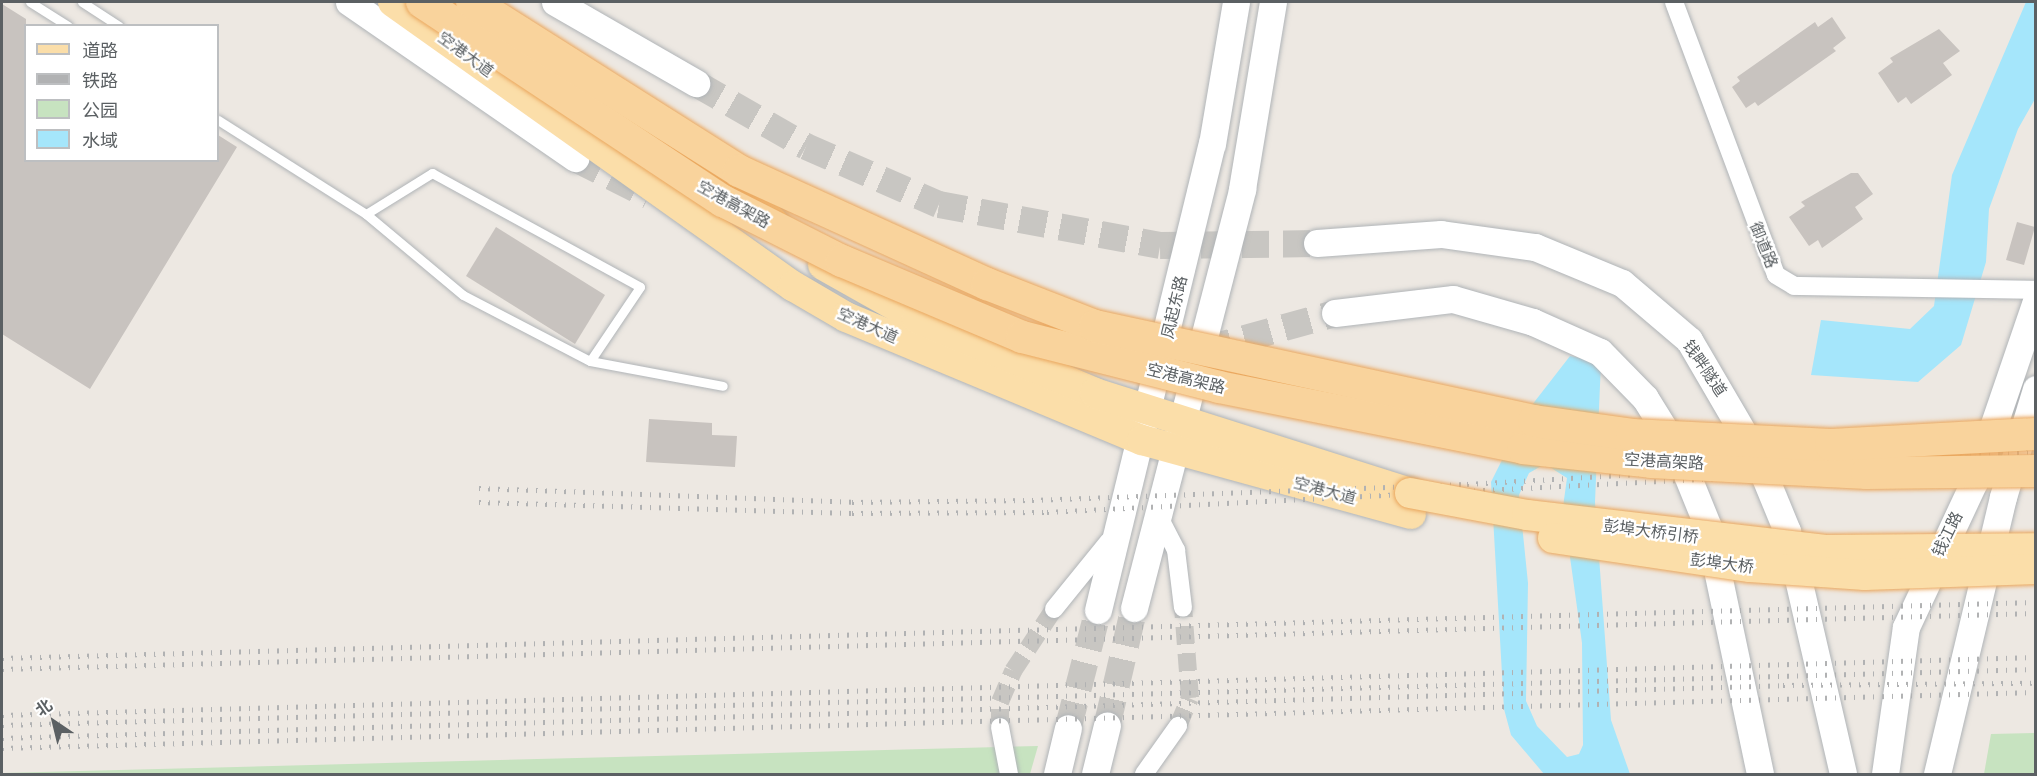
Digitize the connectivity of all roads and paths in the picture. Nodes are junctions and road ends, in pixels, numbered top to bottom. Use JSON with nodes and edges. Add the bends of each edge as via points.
{"nodes":[{"id":1,"x":30,"y":2,"type":"edge"},
{"id":2,"x":82,"y":2,"type":"edge"},
{"id":3,"x":349,"y":2,"type":"edge"},
{"id":4,"x":393,"y":2,"type":"edge"},
{"id":5,"x":422,"y":2,"type":"edge"},
{"id":6,"x":472,"y":2,"type":"edge"},
{"id":7,"x":498,"y":2,"type":"edge"},
{"id":8,"x":555,"y":2,"type":"edge"},
{"id":9,"x":1236,"y":2,"type":"edge"},
{"id":10,"x":1273,"y":2,"type":"edge"},
{"id":11,"x":1674,"y":2,"type":"edge"},
{"id":12,"x":65,"y":24,"type":"edge"},
{"id":13,"x":117,"y":24,"type":"edge"},
{"id":14,"x":696,"y":83,"type":"tunnel mouth"},
{"id":15,"x":219,"y":121,"type":"edge"},
{"id":16,"x":575,"y":158,"type":"tunnel mouth"},
{"id":17,"x":366,"y":214,"type":"junction"},
{"id":18,"x":1317,"y":243,"type":"tunnel mouth"},
{"id":19,"x":2036,"y":290,"type":"edge"},
{"id":20,"x":2036,"y":301,"type":"edge"},
{"id":21,"x":1335,"y":313,"type":"tunnel mouth"},
{"id":22,"x":590,"y":361,"type":"junction"},
{"id":23,"x":723,"y":386,"type":"dead end"},
{"id":24,"x":2036,"y":388,"type":"edge"},
{"id":25,"x":1150,"y":409,"type":"junction"},
{"id":26,"x":1182,"y":418,"type":"junction"},
{"id":27,"x":2036,"y":434,"type":"edge"},
{"id":28,"x":1142,"y":440,"type":"junction"},
{"id":29,"x":1174,"y":449,"type":"junction"},
{"id":30,"x":2036,"y":471,"type":"edge"},
{"id":31,"x":1411,"y":503,"type":"junction"},
{"id":32,"x":1158,"y":513,"type":"junction"},
{"id":33,"x":1123,"y":519,"type":"junction"},
{"id":34,"x":2036,"y":548,"type":"edge"},
{"id":35,"x":2036,"y":569,"type":"edge"},
{"id":36,"x":1134,"y":608,"type":"tunnel mouth"},
{"id":37,"x":1184,"y":608,"type":"tunnel mouth"},
{"id":38,"x":1054,"y":609,"type":"tunnel mouth"},
{"id":39,"x":1098,"y":610,"type":"tunnel mouth"},
{"id":40,"x":1107,"y":725,"type":"tunnel mouth"},
{"id":41,"x":1178,"y":726,"type":"tunnel mouth"},
{"id":42,"x":1000,"y":727,"type":"tunnel mouth"},
{"id":43,"x":1068,"y":728,"type":"tunnel mouth"},
{"id":44,"x":1009,"y":774,"type":"edge"},
{"id":45,"x":1057,"y":774,"type":"edge"},
{"id":46,"x":1095,"y":774,"type":"edge"},
{"id":47,"x":1144,"y":774,"type":"edge"},
{"id":48,"x":1760,"y":774,"type":"edge"},
{"id":49,"x":1843,"y":774,"type":"edge"},
{"id":50,"x":1885,"y":774,"type":"edge"},
{"id":51,"x":1938,"y":774,"type":"edge"}],
"edges":[{"from":1,"to":12,"type":"lane"},
{"from":2,"to":13,"type":"lane"},
{"from":3,"to":16,"type":"main road"},
{"from":4,"to":28,"type":"main road","name":"空港大道","via":[[793,286],[846,317]]},
{"from":5,"to":30,"type":"highway","name":"空港高架路","bridge":true,"via":[[723,201],[842,261],[1022,337],[1219,387],[1523,448],[1651,462],[1867,473]]},
{"from":6,"to":27,"type":"highway","name":"空港高架路","bridge":true,"via":[[739,171],[1095,326],[1534,421],[1632,435],[1831,444]]},
{"from":7,"to":25,"type":"main road","name":"空港大道","via":[[638,98],[825,267],[917,318],[1095,393]]},
{"from":8,"to":14,"type":"main road"},
{"from":9,"to":25,"type":"main road","name":"凤起东路","via":[[1212,144]]},
{"from":10,"to":26,"type":"main road","via":[[1242,189]]},
{"from":11,"to":19,"type":"street","name":"御道路","via":[[1776,274],[1794,286]]},
{"from":15,"to":17,"type":"lane"},
{"from":17,"to":22,"type":"lane","via":[[463,294]]},
{"from":17,"to":22,"type":"lane","via":[[432,173],[640,287]]},
{"from":18,"to":49,"type":"main road","name":"钱畔隧道","via":[[1441,234],[1535,247],[1623,283],[1689,340],[1755,453],[1787,531]]},
{"from":20,"to":50,"type":"main road","name":"钱江路","via":[[1974,482],[1906,627]]},
{"from":21,"to":48,"type":"main road","via":[[1453,299],[1533,322],[1600,352],[1646,398],[1676,448],[1708,527]]},
{"from":22,"to":23,"type":"lane"},
{"from":24,"to":51,"type":"main road","via":[[2003,497]]},
{"from":25,"to":26,"type":"main road","name":"空港大道"},
{"from":25,"to":28,"type":"main road","name":"凤起东路"},
{"from":26,"to":29,"type":"main road"},
{"from":26,"to":31,"type":"main road","name":"空港大道"},
{"from":28,"to":29,"type":"main road","name":"空港大道"},
{"from":28,"to":33,"type":"main road","name":"凤起东路"},
{"from":29,"to":31,"type":"main road","name":"空港大道"},
{"from":29,"to":32,"type":"main road"},
{"from":31,"to":34,"type":"main road","name":"彭埠大桥引桥","bridge":true,"via":[[1733,541],[1893,551]]},
{"from":31,"to":35,"type":"main road","name":"彭埠大桥","bridge":true,"via":[[1750,567],[1865,575]]},
{"from":32,"to":36,"type":"main road"},
{"from":32,"to":37,"type":"street","via":[[1176,550]]},
{"from":33,"to":38,"type":"street"},
{"from":33,"to":39,"type":"main road","name":"凤起东路"},
{"from":40,"to":46,"type":"main road"},
{"from":41,"to":47,"type":"street"},
{"from":42,"to":44,"type":"street"},
{"from":43,"to":45,"type":"main road"}]}
